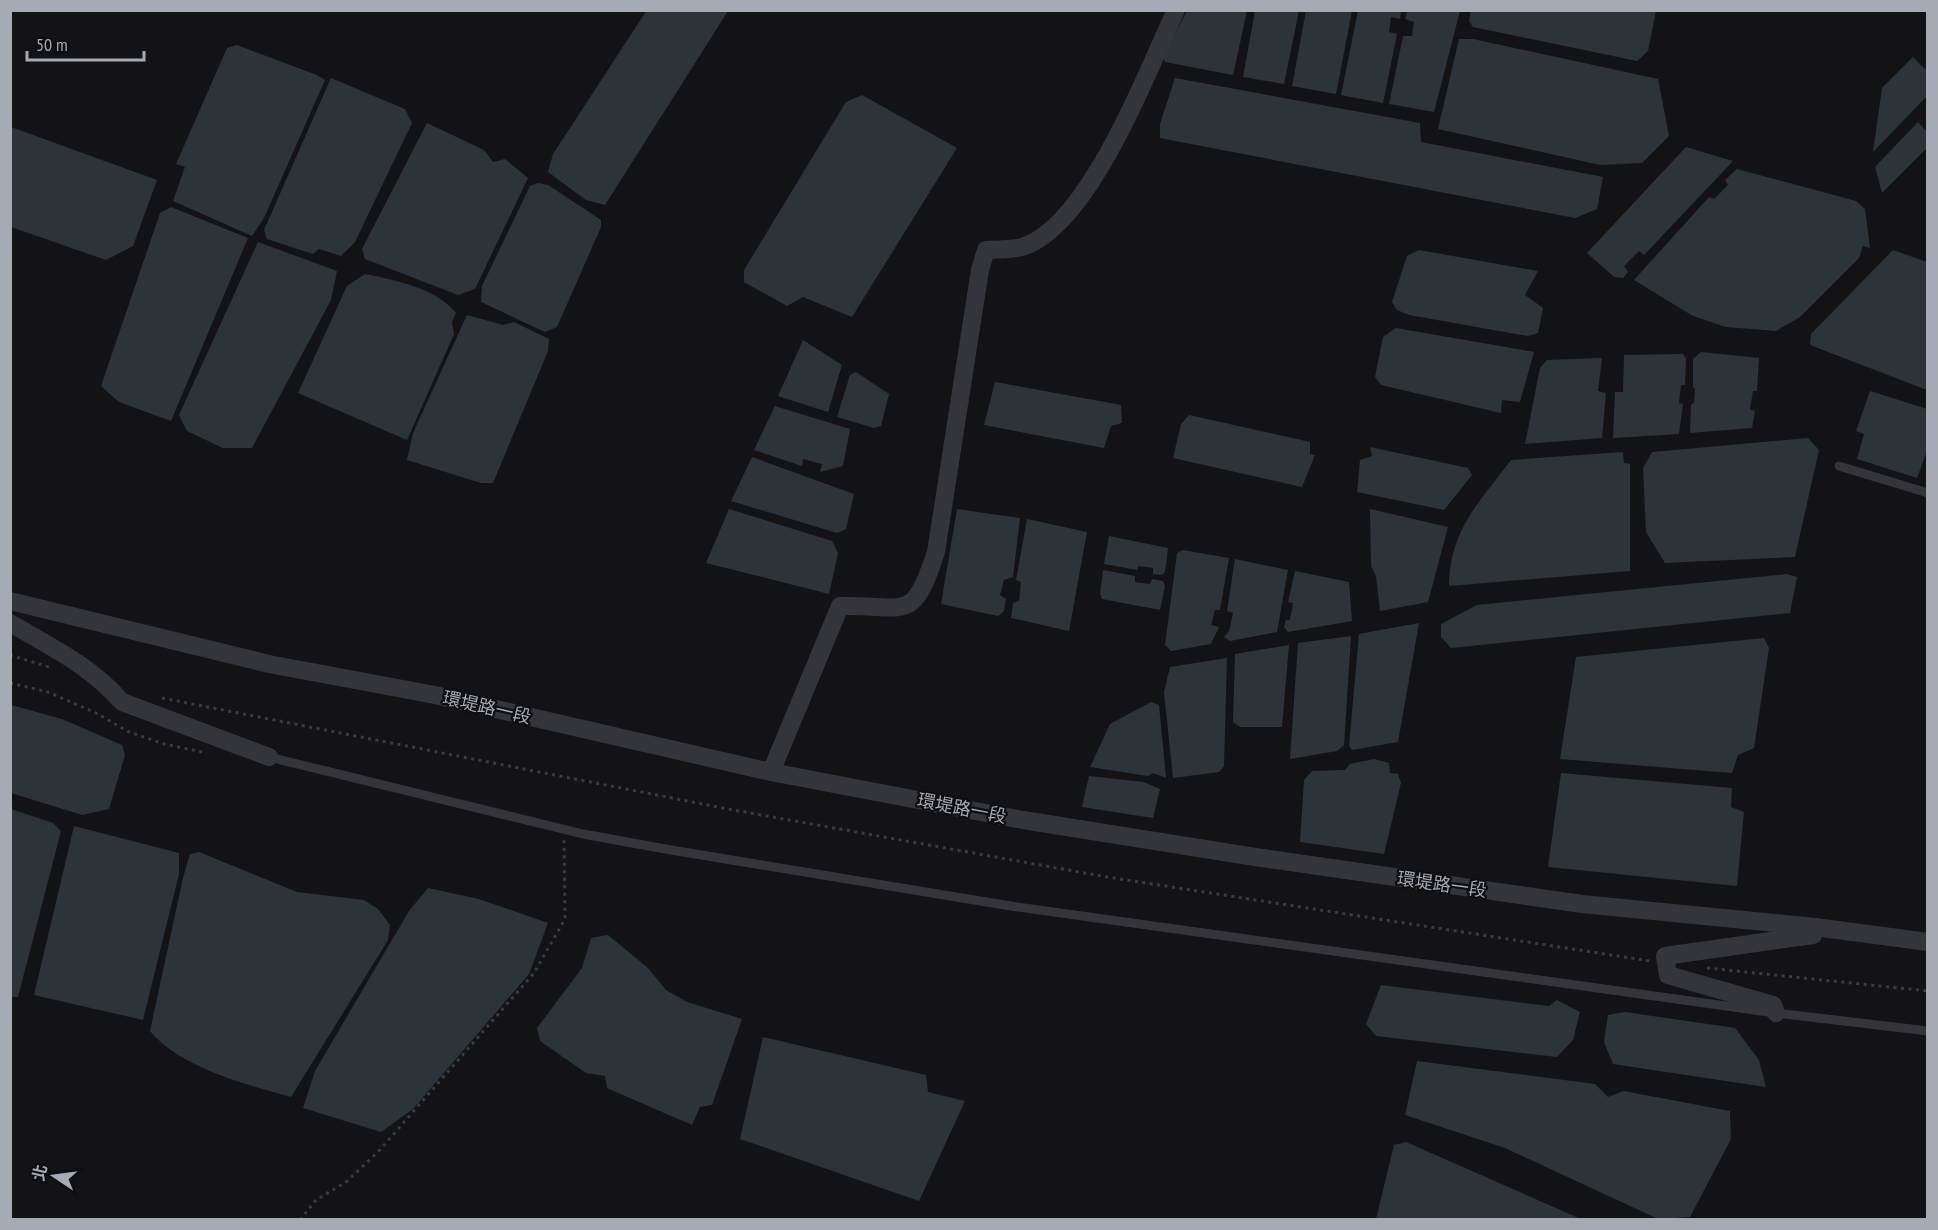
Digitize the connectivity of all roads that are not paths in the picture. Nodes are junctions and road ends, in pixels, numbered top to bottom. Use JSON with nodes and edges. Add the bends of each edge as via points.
{"nodes":[{"id":1,"x":1176,"y":10,"type":"edge"},
{"id":2,"x":1839,"y":466,"type":"dead end"},
{"id":3,"x":1928,"y":493,"type":"edge"},
{"id":4,"x":10,"y":601,"type":"edge"},
{"id":5,"x":10,"y":624,"type":"edge"},
{"id":6,"x":269,"y":756,"type":"joint"},
{"id":7,"x":771,"y":771,"type":"junction"},
{"id":8,"x":1815,"y":927,"type":"junction"},
{"id":9,"x":1928,"y":942,"type":"edge"},
{"id":10,"x":1776,"y":1013,"type":"junction"},
{"id":11,"x":1928,"y":1031,"type":"edge"}],
"edges":[{"from":1,"to":7,"type":"street","via":[[1112,149],[1081,197],[1057,226],[1023,247],[986,250],[936,552],[927,580],[917,599],[901,609],[840,606]]},
{"from":2,"to":3,"type":"lane"},
{"from":4,"to":7,"type":"street","name":"環堤路一段","via":[[269,664],[435,695]]},
{"from":5,"to":6,"type":"street","via":[[82,664],[122,702]]},
{"from":6,"to":10,"type":"lane","via":[[564,830],[1011,906]]},
{"from":7,"to":8,"type":"street","name":"環堤路一段","via":[[1023,820],[1255,857],[1582,904]]},
{"from":8,"to":9,"type":"street","name":"環堤路一段"},
{"from":8,"to":10,"type":"street","via":[[1813,936],[1665,956],[1668,975],[1773,1005]]},
{"from":10,"to":11,"type":"lane"}]}
